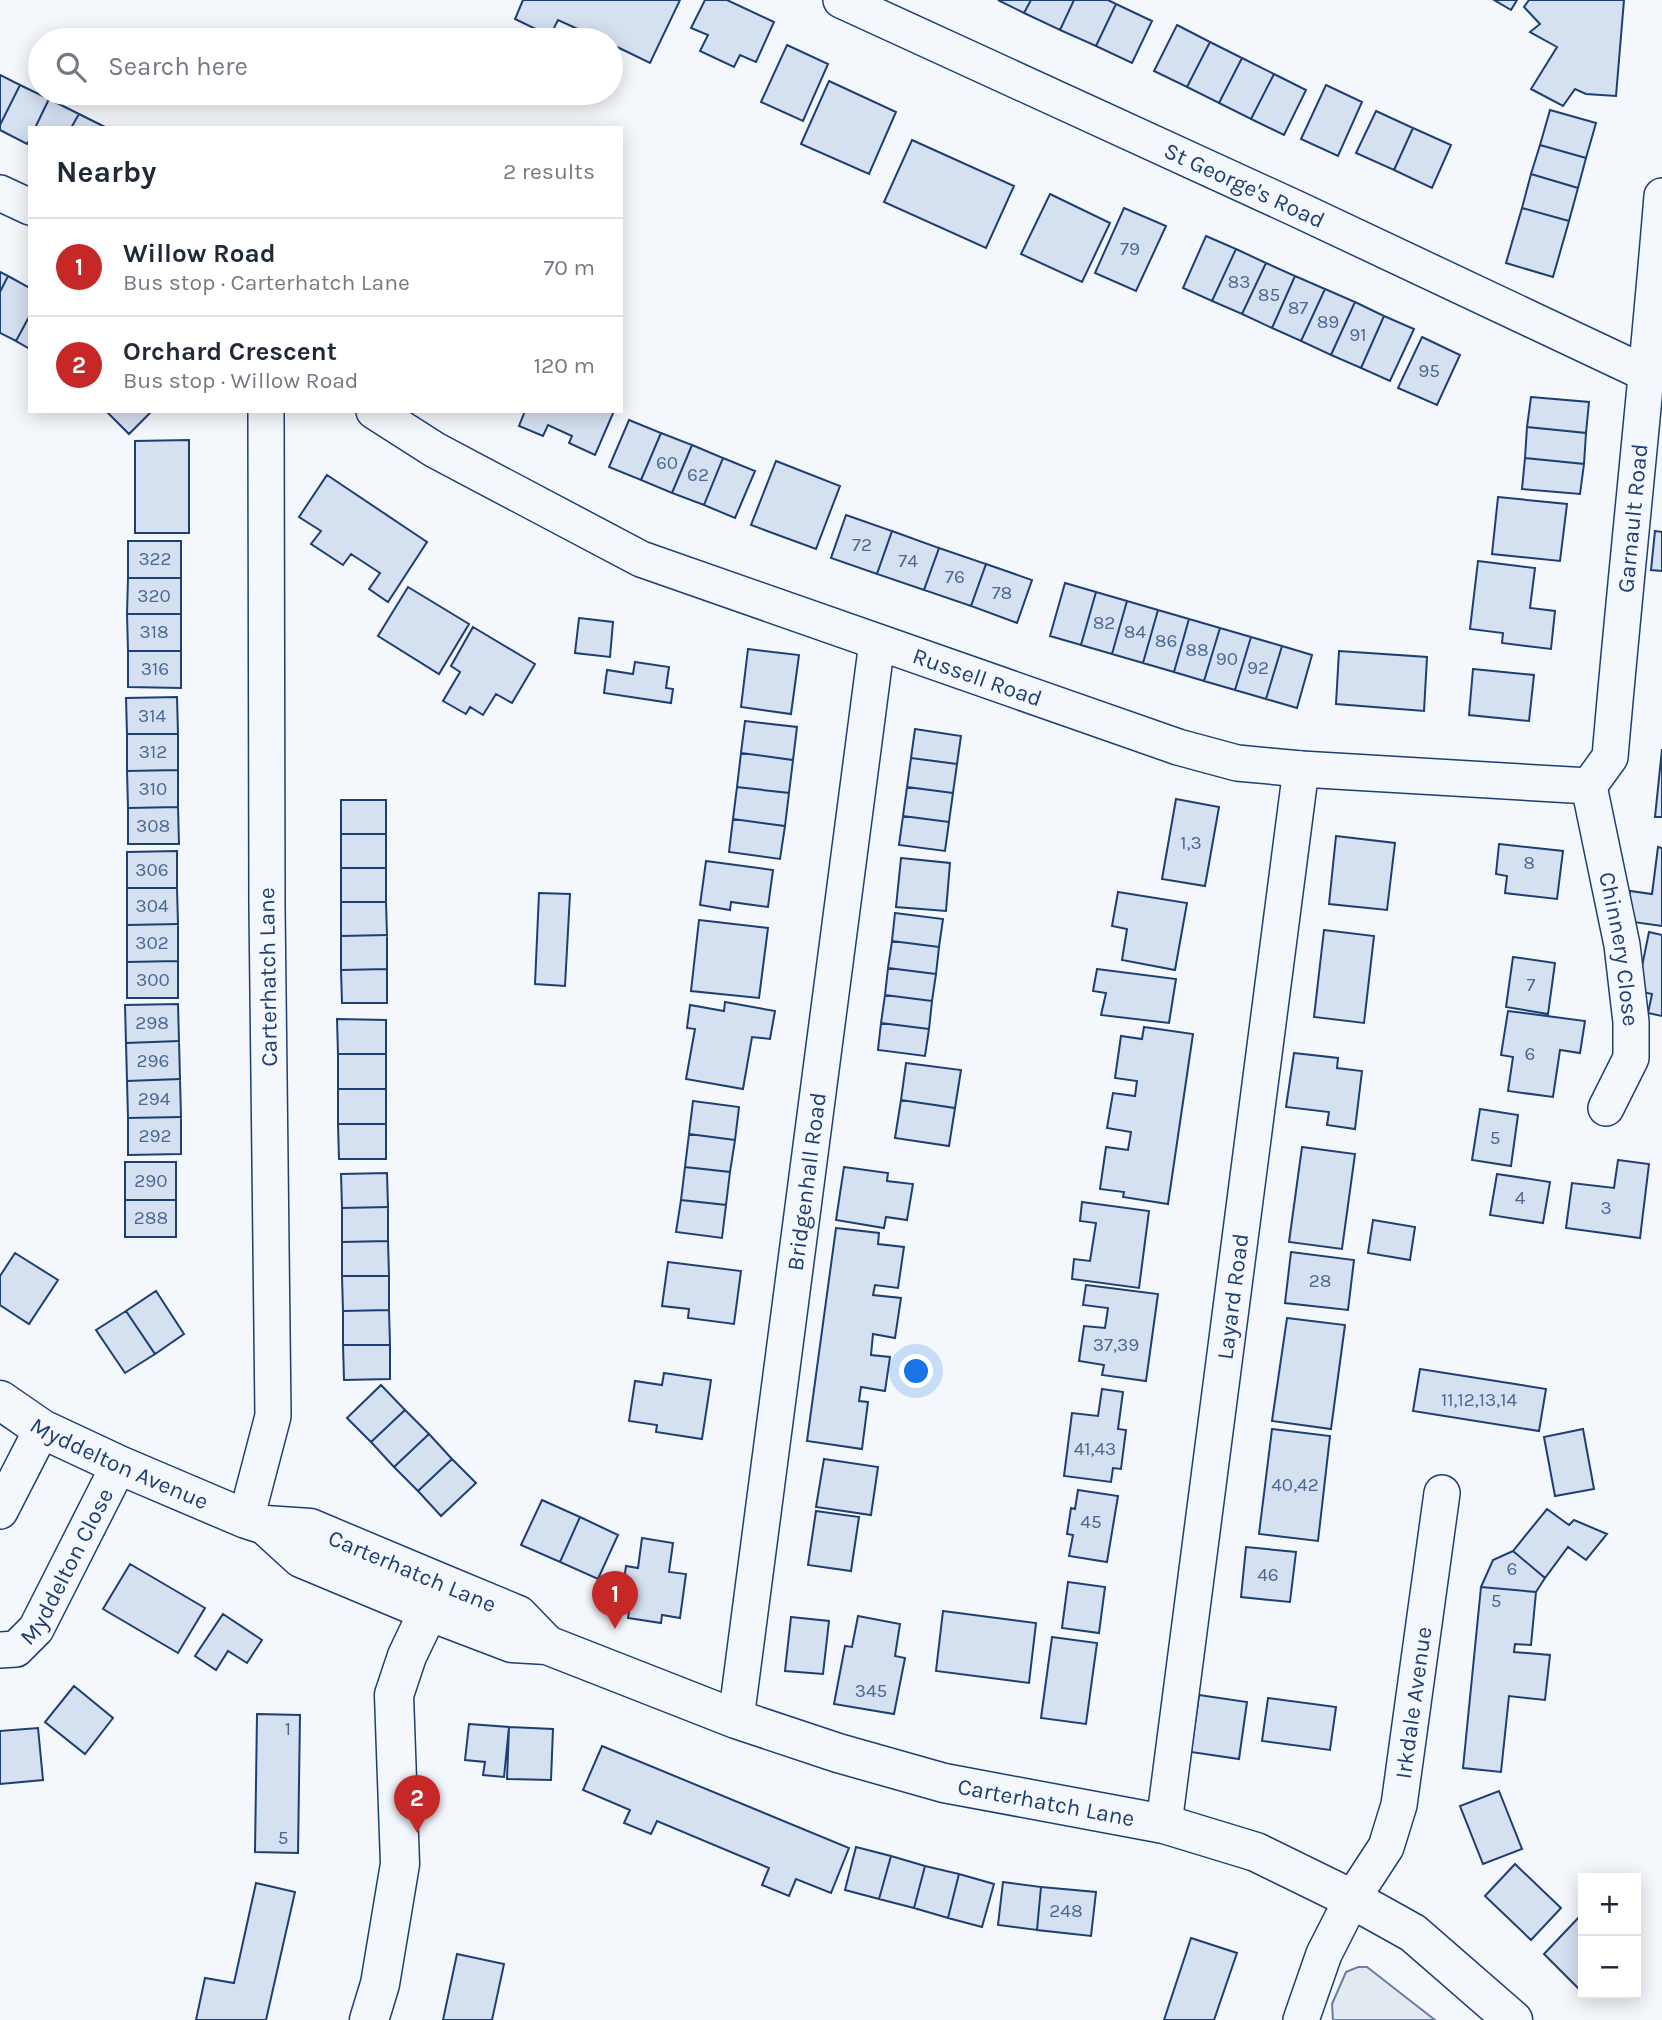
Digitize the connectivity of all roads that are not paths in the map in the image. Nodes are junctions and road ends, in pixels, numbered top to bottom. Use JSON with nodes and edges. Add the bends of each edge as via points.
{"nodes":[{"id":1,"x":841,"y":0,"type":"edge"},
{"id":2,"x":0,"y":193,"type":"edge"},
{"id":3,"x":1662,"y":196,"type":"edge"},
{"id":4,"x":28,"y":206,"type":"edge"},
{"id":5,"x":1647,"y":374,"type":"junction"},
{"id":6,"x":266,"y":413,"type":"edge"},
{"id":7,"x":377,"y":413,"type":"edge"},
{"id":8,"x":877,"y":642,"type":"junction"},
{"id":9,"x":1301,"y":769,"type":"junction"},
{"id":10,"x":1589,"y":786,"type":"junction"},
{"id":11,"x":1606,"y":1108,"type":"dead end"},
{"id":12,"x":0,"y":1400,"type":"edge"},
{"id":13,"x":42,"y":1429,"type":"junction"},
{"id":14,"x":119,"y":1465,"type":"junction"},
{"id":15,"x":1442,"y":1493,"type":"dead end"},
{"id":16,"x":0,"y":1511,"type":"edge"},
{"id":17,"x":255,"y":1522,"type":"junction"},
{"id":18,"x":435,"y":1597,"type":"junction"},
{"id":19,"x":0,"y":1650,"type":"edge"},
{"id":20,"x":736,"y":1718,"type":"junction"},
{"id":21,"x":1164,"y":1824,"type":"junction"},
{"id":22,"x":1352,"y":1899,"type":"junction"},
{"id":23,"x":369,"y":2020,"type":"edge"},
{"id":24,"x":1301,"y":2020,"type":"edge"},
{"id":25,"x":1513,"y":2020,"type":"edge"}],
"edges":[{"from":1,"to":5,"type":"street","name":"St George's Road"},
{"from":2,"to":4,"type":"street"},
{"from":3,"to":5,"type":"street","name":"Garnault Road"},
{"from":5,"to":10,"type":"street","name":"Garnault Road","via":[[1610,757]]},
{"from":6,"to":17,"type":"street","name":"Carterhatch Lane","via":[[273,1416]]},
{"from":7,"to":8,"type":"street","name":"Russell Road","via":[[435,450],[641,559]]},
{"from":8,"to":9,"type":"street","name":"Russell Road","via":[[1178,747],[1237,763]]},
{"from":8,"to":20,"type":"street","name":"Bridgenhall Road"},
{"from":9,"to":10,"type":"street","name":"Russell Road"},
{"from":9,"to":21,"type":"street","name":"Layard Road"},
{"from":10,"to":11,"type":"street","name":"Chinnery Close","via":[[1622,945],[1631,1022],[1631,1058]]},
{"from":12,"to":13,"type":"street","name":"Myddelton Avenue"},
{"from":13,"to":14,"type":"street","name":"Myddelton Avenue"},
{"from":13,"to":16,"type":"street"},
{"from":14,"to":17,"type":"street","name":"Myddelton Avenue"},
{"from":14,"to":19,"type":"street","name":"Myddelton Close","via":[[36,1629],[16,1649]]},
{"from":15,"to":22,"type":"street","name":"Irkdale Avenue","via":[[1399,1805],[1386,1847]]},
{"from":17,"to":18,"type":"street","name":"Carterhatch Lane","via":[[310,1528]]},
{"from":18,"to":20,"type":"street","name":"Carterhatch Lane","via":[[512,1643],[547,1645]]},
{"from":18,"to":23,"type":"street","via":[[394,1695],[400,1864],[380,1984]]},
{"from":20,"to":21,"type":"street","name":"Carterhatch Lane","via":[[944,1783]]},
{"from":21,"to":22,"type":"street","name":"Carterhatch Lane","via":[[1256,1852]]},
{"from":22,"to":24,"type":"street","name":"Irkdale Avenue","via":[[1324,1954]]},
{"from":22,"to":25,"type":"street","name":"Carterhatch Lane","via":[[1413,1933]]}]}
